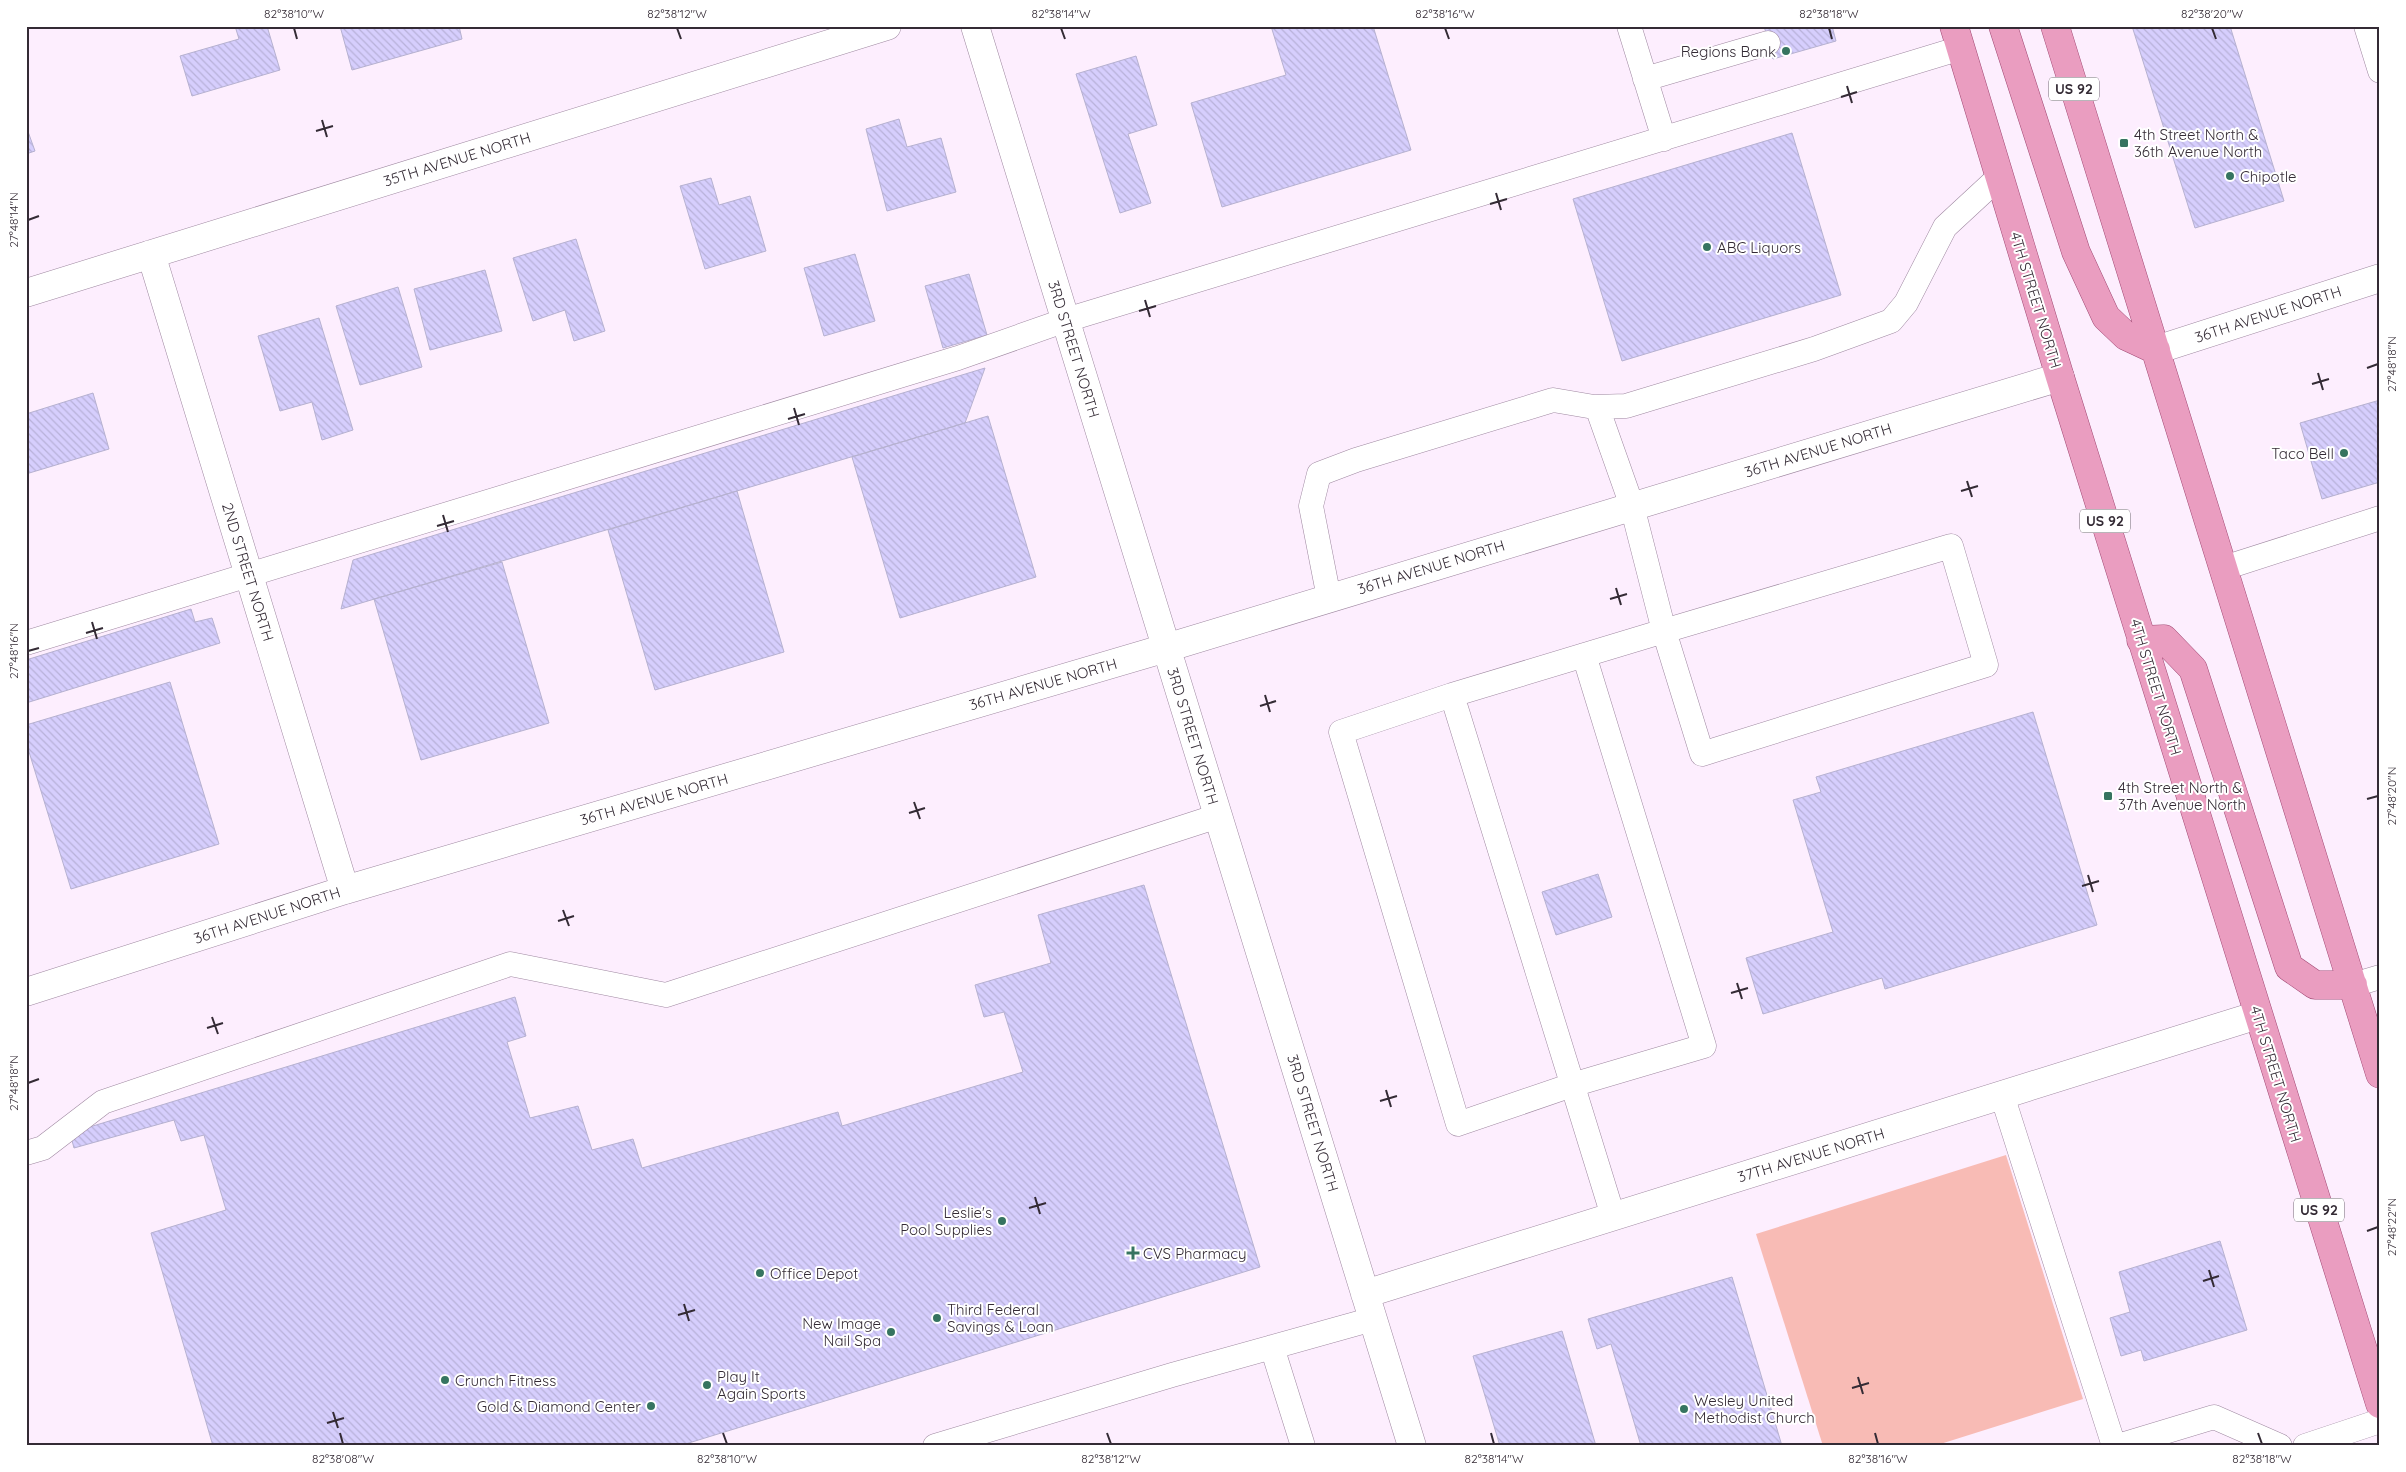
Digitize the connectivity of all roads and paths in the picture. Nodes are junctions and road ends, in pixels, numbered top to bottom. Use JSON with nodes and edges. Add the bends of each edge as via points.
{"nodes":[{"id":1,"x":887,"y":26,"type":"edge"},
{"id":2,"x":975,"y":26,"type":"edge"},
{"id":3,"x":1629,"y":26,"type":"edge"},
{"id":4,"x":2002,"y":26,"type":"edge"},
{"id":5,"x":2055,"y":26,"type":"edge"},
{"id":6,"x":2366,"y":26,"type":"edge"},
{"id":7,"x":1957,"y":37,"type":"edge"},
{"id":8,"x":1768,"y":42,"type":"dead end"},
{"id":9,"x":2380,"y":71,"type":"edge"},
{"id":10,"x":1645,"y":79,"type":"junction"},
{"id":11,"x":1664,"y":139,"type":"junction"},
{"id":12,"x":1999,"y":177,"type":"junction"},
{"id":13,"x":151,"y":254,"type":"junction"},
{"id":14,"x":2380,"y":278,"type":"edge"},
{"id":15,"x":26,"y":292,"type":"edge"},
{"id":16,"x":1066,"y":320,"type":"junction"},
{"id":17,"x":2156,"y":350,"type":"junction"},
{"id":18,"x":2060,"y":377,"type":"junction"},
{"id":19,"x":1597,"y":407,"type":"junction"},
{"id":20,"x":1632,"y":506,"type":"junction"},
{"id":21,"x":2380,"y":518,"type":"edge"},
{"id":22,"x":2224,"y":568,"type":"junction"},
{"id":23,"x":249,"y":574,"type":"junction"},
{"id":24,"x":1329,"y":598,"type":"junction"},
{"id":25,"x":1664,"y":631,"type":"junction"},
{"id":26,"x":2142,"y":640,"type":"junction"},
{"id":27,"x":26,"y":643,"type":"edge"},
{"id":28,"x":1166,"y":648,"type":"junction"},
{"id":29,"x":1584,"y":655,"type":"junction"},
{"id":30,"x":1452,"y":695,"type":"junction"},
{"id":31,"x":1218,"y":816,"type":"junction"},
{"id":32,"x":345,"y":890,"type":"junction"},
{"id":33,"x":2380,"y":978,"type":"edge"},
{"id":34,"x":2352,"y":985,"type":"junction"},
{"id":35,"x":26,"y":992,"type":"edge"},
{"id":36,"x":2258,"y":1015,"type":"junction"},
{"id":37,"x":2380,"y":1074,"type":"edge"},
{"id":38,"x":1572,"y":1085,"type":"junction"},
{"id":39,"x":2002,"y":1095,"type":"junction"},
{"id":40,"x":26,"y":1153,"type":"edge"},
{"id":41,"x":1613,"y":1216,"type":"junction"},
{"id":42,"x":1365,"y":1294,"type":"junction"},
{"id":43,"x":1373,"y":1319,"type":"junction"},
{"id":44,"x":1272,"y":1347,"type":"junction"},
{"id":45,"x":2380,"y":1404,"type":"edge"},
{"id":46,"x":2380,"y":1421,"type":"edge"},
{"id":47,"x":935,"y":1446,"type":"edge"},
{"id":48,"x":1304,"y":1446,"type":"edge"},
{"id":49,"x":1412,"y":1446,"type":"edge"},
{"id":50,"x":2114,"y":1446,"type":"edge"},
{"id":51,"x":2118,"y":1446,"type":"edge"},
{"id":52,"x":2280,"y":1446,"type":"edge"},
{"id":53,"x":2305,"y":1446,"type":"edge"}],
"edges":[{"from":1,"to":13,"type":"street","name":"35TH AVENUE NORTH"},
{"from":2,"to":16,"type":"street","name":"3RD STREET NORTH"},
{"from":3,"to":10,"type":"lane"},
{"from":4,"to":17,"type":"main road","via":[[2076,252],[2106,317],[2126,336]]},
{"from":5,"to":17,"type":"main road","number":"US 92"},
{"from":6,"to":9,"type":"lane"},
{"from":7,"to":11,"type":"lane"},
{"from":7,"to":12,"type":"main road","name":"4TH STREET NORTH","number":"US 92"},
{"from":8,"to":10,"type":"lane"},
{"from":10,"to":11,"type":"lane"},
{"from":11,"to":16,"type":"lane"},
{"from":12,"to":18,"type":"main road","name":"4TH STREET NORTH","number":"US 92"},
{"from":12,"to":19,"type":"lane","via":[[1945,227],[1906,303],[1891,321],[1814,349],[1626,406]]},
{"from":13,"to":15,"type":"street","name":"35TH AVENUE NORTH"},
{"from":13,"to":23,"type":"street","name":"2ND STREET NORTH"},
{"from":14,"to":17,"type":"street","name":"36TH AVENUE NORTH"},
{"from":16,"to":23,"type":"lane","via":[[958,358]]},
{"from":16,"to":28,"type":"street","name":"3RD STREET NORTH"},
{"from":17,"to":22,"type":"main road","number":"US 92"},
{"from":18,"to":20,"type":"street","name":"36TH AVENUE NORTH"},
{"from":18,"to":26,"type":"main road","name":"4TH STREET NORTH","number":"US 92"},
{"from":19,"to":20,"type":"lane"},
{"from":19,"to":24,"type":"lane","via":[[1553,400],[1319,474],[1311,506]]},
{"from":20,"to":24,"type":"street","name":"36TH AVENUE NORTH"},
{"from":20,"to":25,"type":"lane"},
{"from":21,"to":22,"type":"lane"},
{"from":22,"to":34,"type":"main road","number":"US 92"},
{"from":23,"to":27,"type":"lane"},
{"from":23,"to":32,"type":"street","name":"2ND STREET NORTH"},
{"from":24,"to":28,"type":"street","name":"36TH AVENUE NORTH"},
{"from":25,"to":25,"type":"lane","via":[[1702,754],[1986,665],[1951,546]]},
{"from":25,"to":29,"type":"lane"},
{"from":26,"to":34,"type":"main road","via":[[2164,639],[2193,668],[2289,967],[2315,985]]},
{"from":26,"to":36,"type":"main road","name":"4TH STREET NORTH","number":"US 92"},
{"from":28,"to":31,"type":"street","name":"3RD STREET NORTH"},
{"from":28,"to":32,"type":"street","name":"36TH AVENUE NORTH"},
{"from":29,"to":30,"type":"lane"},
{"from":29,"to":38,"type":"lane","via":[[1704,1046]]},
{"from":30,"to":38,"type":"lane"},
{"from":30,"to":38,"type":"lane","via":[[1342,732],[1458,1124]]},
{"from":31,"to":40,"type":"lane","via":[[666,995],[510,964],[104,1102],[43,1148]]},
{"from":31,"to":42,"type":"street","name":"3RD STREET NORTH"},
{"from":32,"to":35,"type":"street","name":"36TH AVENUE NORTH"},
{"from":33,"to":34,"type":"lane"},
{"from":34,"to":37,"type":"main road","number":"US 92"},
{"from":36,"to":39,"type":"street","name":"37TH AVENUE NORTH"},
{"from":36,"to":45,"type":"main road","name":"4TH STREET NORTH","number":"US 92"},
{"from":38,"to":41,"type":"lane"},
{"from":39,"to":41,"type":"street","name":"37TH AVENUE NORTH"},
{"from":39,"to":50,"type":"lane"},
{"from":41,"to":42,"type":"street","name":"37TH AVENUE NORTH"},
{"from":42,"to":43,"type":"street","name":"3RD STREET NORTH"},
{"from":43,"to":44,"type":"lane"},
{"from":43,"to":49,"type":"street","name":"3RD STREET NORTH"},
{"from":44,"to":47,"type":"lane"},
{"from":44,"to":48,"type":"lane"},
{"from":46,"to":53,"type":"lane"},
{"from":51,"to":52,"type":"lane","via":[[2214,1417]]}]}
